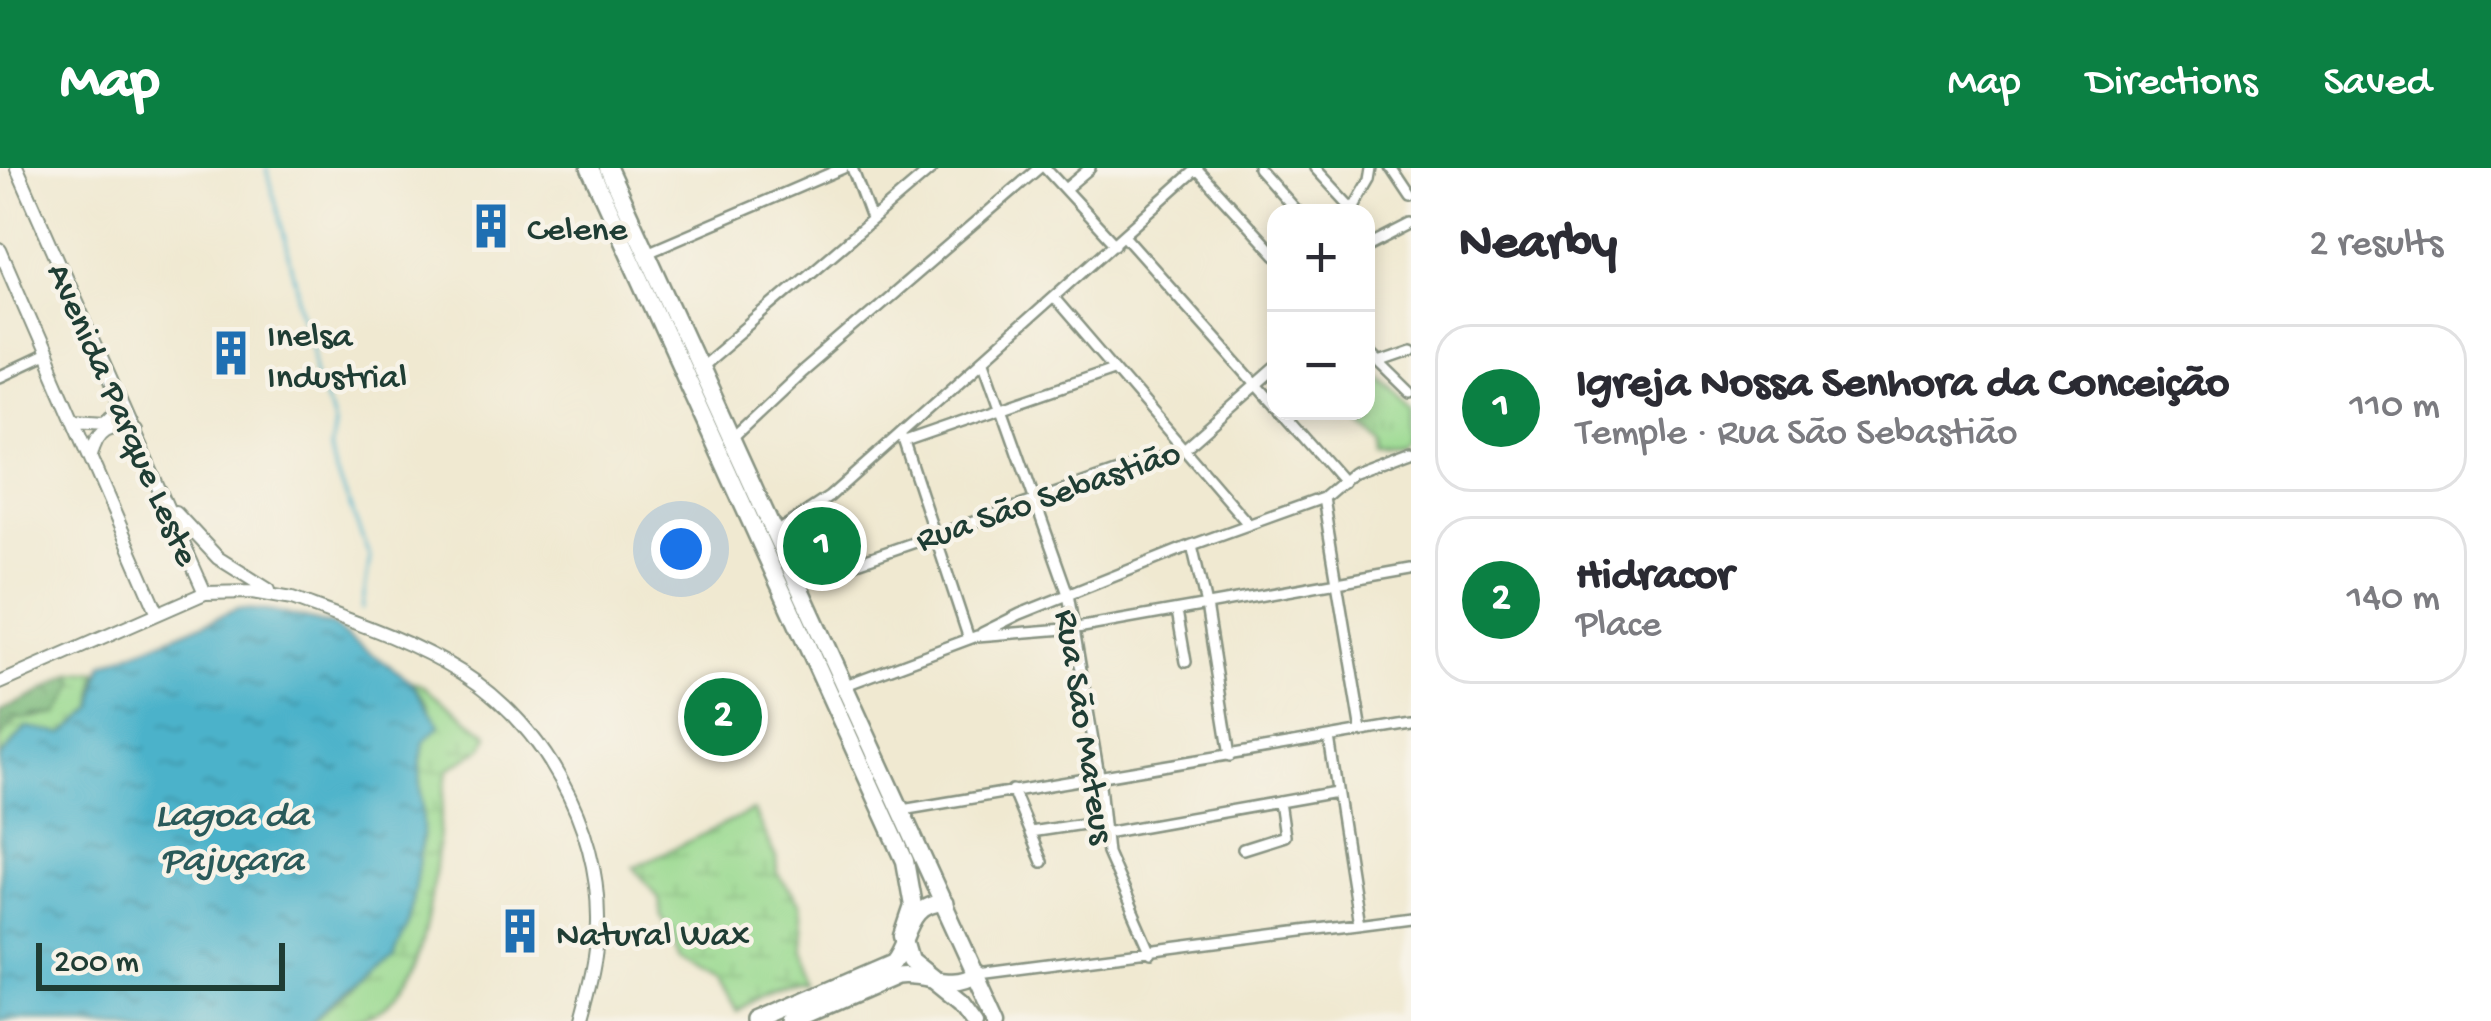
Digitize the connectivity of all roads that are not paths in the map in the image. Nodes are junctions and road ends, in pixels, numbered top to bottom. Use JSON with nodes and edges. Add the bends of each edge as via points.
{"nodes":[{"id":1,"x":17,"y":168,"type":"edge"},
{"id":2,"x":590,"y":168,"type":"edge"},
{"id":3,"x":848,"y":168,"type":"edge"},
{"id":4,"x":933,"y":168,"type":"edge"},
{"id":5,"x":1042,"y":168,"type":"edge"},
{"id":6,"x":1090,"y":168,"type":"edge"},
{"id":7,"x":1198,"y":168,"type":"edge"},
{"id":8,"x":1258,"y":168,"type":"edge"},
{"id":9,"x":1315,"y":168,"type":"edge"},
{"id":10,"x":1391,"y":168,"type":"edge"},
{"id":11,"x":611,"y":169,"type":"edge"},
{"id":12,"x":1374,"y":170,"type":"edge"},
{"id":13,"x":1065,"y":189,"type":"junction"},
{"id":14,"x":1411,"y":198,"type":"edge"},
{"id":15,"x":1290,"y":204,"type":"edge"},
{"id":16,"x":1346,"y":204,"type":"edge"},
{"id":17,"x":1357,"y":204,"type":"edge"},
{"id":18,"x":872,"y":218,"type":"junction"},
{"id":19,"x":1411,"y":225,"type":"edge"},
{"id":20,"x":1124,"y":235,"type":"junction"},
{"id":21,"x":1375,"y":243,"type":"edge"},
{"id":22,"x":1115,"y":244,"type":"junction"},
{"id":23,"x":1267,"y":245,"type":"edge"},
{"id":24,"x":0,"y":250,"type":"edge"},
{"id":25,"x":645,"y":253,"type":"junction"},
{"id":26,"x":1054,"y":298,"type":"junction"},
{"id":27,"x":1411,"y":351,"type":"edge"},
{"id":28,"x":46,"y":356,"type":"junction"},
{"id":29,"x":1375,"y":358,"type":"edge"},
{"id":30,"x":985,"y":360,"type":"junction"},
{"id":31,"x":1379,"y":362,"type":"junction"},
{"id":32,"x":697,"y":369,"type":"junction"},
{"id":33,"x":1113,"y":369,"type":"junction"},
{"id":34,"x":1267,"y":376,"type":"edge"},
{"id":35,"x":0,"y":377,"type":"edge"},
{"id":36,"x":1258,"y":385,"type":"junction"},
{"id":37,"x":119,"y":393,"type":"junction"},
{"id":38,"x":1411,"y":393,"type":"edge"},
{"id":39,"x":1267,"y":395,"type":"edge"},
{"id":40,"x":1003,"y":407,"type":"junction"},
{"id":41,"x":76,"y":420,"type":"junction"},
{"id":42,"x":1289,"y":420,"type":"edge"},
{"id":43,"x":136,"y":432,"type":"junction"},
{"id":44,"x":902,"y":438,"type":"junction"},
{"id":45,"x":731,"y":439,"type":"junction"},
{"id":46,"x":1184,"y":449,"type":"junction"},
{"id":47,"x":1411,"y":451,"type":"edge"},
{"id":48,"x":92,"y":456,"type":"junction"},
{"id":49,"x":1343,"y":482,"type":"junction"},
{"id":50,"x":1322,"y":498,"type":"junction"},
{"id":51,"x":1033,"y":499,"type":"junction"},
{"id":52,"x":166,"y":501,"type":"junction"},
{"id":53,"x":1249,"y":525,"type":"junction"},
{"id":54,"x":935,"y":532,"type":"junction"},
{"id":55,"x":774,"y":533,"type":"junction"},
{"id":56,"x":1192,"y":544,"type":"junction"},
{"id":57,"x":1411,"y":568,"type":"edge"},
{"id":58,"x":1336,"y":581,"type":"junction"},
{"id":59,"x":796,"y":583,"type":"junction"},
{"id":60,"x":205,"y":593,"type":"junction"},
{"id":61,"x":1068,"y":593,"type":"junction"},
{"id":62,"x":281,"y":596,"type":"junction"},
{"id":63,"x":1206,"y":605,"type":"junction"},
{"id":64,"x":158,"y":611,"type":"junction"},
{"id":65,"x":1177,"y":611,"type":"junction"},
{"id":66,"x":1076,"y":628,"type":"junction"},
{"id":67,"x":973,"y":637,"type":"junction"},
{"id":68,"x":1186,"y":662,"type":"dead end"},
{"id":69,"x":0,"y":683,"type":"edge"},
{"id":70,"x":843,"y":686,"type":"junction"},
{"id":71,"x":1411,"y":724,"type":"edge"},
{"id":72,"x":1362,"y":732,"type":"junction"},
{"id":73,"x":1328,"y":737,"type":"junction"},
{"id":74,"x":1230,"y":756,"type":"junction"},
{"id":75,"x":1100,"y":776,"type":"junction"},
{"id":76,"x":1012,"y":790,"type":"junction"},
{"id":77,"x":1336,"y":792,"type":"junction"},
{"id":78,"x":1279,"y":802,"type":"junction"},
{"id":79,"x":901,"y":810,"type":"junction"},
{"id":80,"x":1104,"y":827,"type":"junction"},
{"id":81,"x":1030,"y":832,"type":"junction"},
{"id":82,"x":1243,"y":849,"type":"dead end"},
{"id":83,"x":1042,"y":862,"type":"dead end"},
{"id":84,"x":945,"y":904,"type":"junction"},
{"id":85,"x":1411,"y":917,"type":"edge"},
{"id":86,"x":1358,"y":924,"type":"junction"},
{"id":87,"x":903,"y":937,"type":"junction"},
{"id":88,"x":1150,"y":953,"type":"junction"},
{"id":89,"x":978,"y":974,"type":"junction"},
{"id":90,"x":928,"y":978,"type":"junction"},
{"id":91,"x":580,"y":1021,"type":"edge"},
{"id":92,"x":757,"y":1021,"type":"edge"},
{"id":93,"x":794,"y":1021,"type":"edge"},
{"id":94,"x":976,"y":1021,"type":"edge"},
{"id":95,"x":997,"y":1021,"type":"edge"}],
"edges":[{"from":1,"to":37,"type":"street","name":"Avenida Parque Leste"},
{"from":2,"to":87,"type":"highway","via":[[905,861],[913,906]]},
{"from":3,"to":18,"type":"street"},
{"from":3,"to":25,"type":"street"},
{"from":4,"to":18,"type":"street"},
{"from":5,"to":13,"type":"street"},
{"from":5,"to":45,"type":"street"},
{"from":6,"to":13,"type":"street"},
{"from":7,"to":20,"type":"street"},
{"from":7,"to":23,"type":"street"},
{"from":8,"to":15,"type":"street"},
{"from":9,"to":16,"type":"street"},
{"from":10,"to":14,"type":"street"},
{"from":11,"to":25,"type":"highway"},
{"from":12,"to":17,"type":"street"},
{"from":13,"to":22,"type":"street"},
{"from":18,"to":32,"type":"street"},
{"from":19,"to":21,"type":"street"},
{"from":20,"to":22,"type":"street"},
{"from":20,"to":36,"type":"street"},
{"from":22,"to":26,"type":"street"},
{"from":24,"to":28,"type":"street","name":"Avenida Parque Leste"},
{"from":25,"to":32,"type":"highway"},
{"from":26,"to":30,"type":"street"},
{"from":26,"to":33,"type":"street"},
{"from":27,"to":31,"type":"street"},
{"from":28,"to":35,"type":"street"},
{"from":28,"to":41,"type":"street","name":"Avenida Parque Leste"},
{"from":29,"to":31,"type":"street"},
{"from":30,"to":40,"type":"street","name":"Rua São Mateus"},
{"from":30,"to":44,"type":"street"},
{"from":31,"to":38,"type":"street"},
{"from":32,"to":45,"type":"highway"},
{"from":33,"to":40,"type":"street"},
{"from":33,"to":46,"type":"street"},
{"from":34,"to":36,"type":"street","name":"Rua São Sebastião"},
{"from":36,"to":39,"type":"street"},
{"from":36,"to":46,"type":"street","name":"Rua São Sebastião"},
{"from":37,"to":41,"type":"street","via":[[106,422]]},
{"from":37,"to":43,"type":"street","name":"Avenida Parque Leste"},
{"from":40,"to":44,"type":"street"},
{"from":40,"to":51,"type":"street","name":"Rua São Mateus"},
{"from":41,"to":48,"type":"street","name":"Avenida Parque Leste"},
{"from":42,"to":49,"type":"street"},
{"from":43,"to":48,"type":"street","via":[[105,429]]},
{"from":43,"to":52,"type":"street","name":"Avenida Parque Leste"},
{"from":44,"to":54,"type":"street"},
{"from":44,"to":55,"type":"street"},
{"from":45,"to":55,"type":"highway"},
{"from":46,"to":51,"type":"street","name":"Rua São Sebastião"},
{"from":46,"to":53,"type":"street"},
{"from":47,"to":49,"type":"street"},
{"from":48,"to":64,"type":"street","name":"Avenida Parque Leste"},
{"from":49,"to":50,"type":"street"},
{"from":50,"to":53,"type":"street"},
{"from":50,"to":58,"type":"street"},
{"from":51,"to":54,"type":"street","name":"Rua São Sebastião"},
{"from":51,"to":61,"type":"street","name":"Rua São Mateus"},
{"from":52,"to":60,"type":"street","name":"Avenida Parque Leste"},
{"from":52,"to":62,"type":"street","via":[[218,558]]},
{"from":53,"to":56,"type":"street"},
{"from":54,"to":59,"type":"street","name":"Rua São Sebastião"},
{"from":54,"to":67,"type":"street"},
{"from":55,"to":59,"type":"highway"},
{"from":56,"to":61,"type":"street"},
{"from":56,"to":63,"type":"street"},
{"from":57,"to":58,"type":"street"},
{"from":58,"to":63,"type":"street"},
{"from":58,"to":72,"type":"street"},
{"from":59,"to":70,"type":"highway"},
{"from":60,"to":62,"type":"street","name":"Avenida Parque Leste"},
{"from":60,"to":64,"type":"street","name":"Avenida Parque Leste"},
{"from":61,"to":66,"type":"street","name":"Rua São Mateus"},
{"from":61,"to":67,"type":"street"},
{"from":62,"to":91,"type":"street","name":"Avenida Parque Leste","via":[[444,662],[495,698],[535,741],[575,807],[595,886],[597,940]]},
{"from":63,"to":65,"type":"street"},
{"from":63,"to":74,"type":"street"},
{"from":64,"to":69,"type":"street"},
{"from":65,"to":66,"type":"street"},
{"from":65,"to":68,"type":"street"},
{"from":66,"to":67,"type":"street"},
{"from":66,"to":75,"type":"street","name":"Rua São Mateus"},
{"from":67,"to":70,"type":"street"},
{"from":70,"to":79,"type":"highway"},
{"from":71,"to":72,"type":"street"},
{"from":72,"to":73,"type":"street"},
{"from":73,"to":74,"type":"street"},
{"from":73,"to":77,"type":"street"},
{"from":74,"to":75,"type":"street"},
{"from":75,"to":76,"type":"street"},
{"from":75,"to":80,"type":"street","name":"Rua São Mateus"},
{"from":76,"to":79,"type":"street"},
{"from":76,"to":81,"type":"street"},
{"from":77,"to":78,"type":"street"},
{"from":77,"to":86,"type":"street"},
{"from":78,"to":80,"type":"street"},
{"from":78,"to":82,"type":"street","via":[[1284,836]]},
{"from":79,"to":84,"type":"highway"},
{"from":80,"to":81,"type":"street"},
{"from":80,"to":88,"type":"street","name":"Rua São Mateus","via":[[1109,860]]},
{"from":81,"to":83,"type":"street"},
{"from":84,"to":87,"type":"main road","via":[[919,912]]},
{"from":84,"to":89,"type":"highway"},
{"from":85,"to":86,"type":"street"},
{"from":86,"to":88,"type":"street"},
{"from":87,"to":90,"type":"highway"},
{"from":87,"to":92,"type":"main road","via":[[893,962]]},
{"from":88,"to":89,"type":"street"},
{"from":89,"to":90,"type":"main road","via":[[957,983]]},
{"from":89,"to":95,"type":"highway"},
{"from":90,"to":93,"type":"main road","via":[[897,976]]},
{"from":90,"to":94,"type":"highway"}]}
